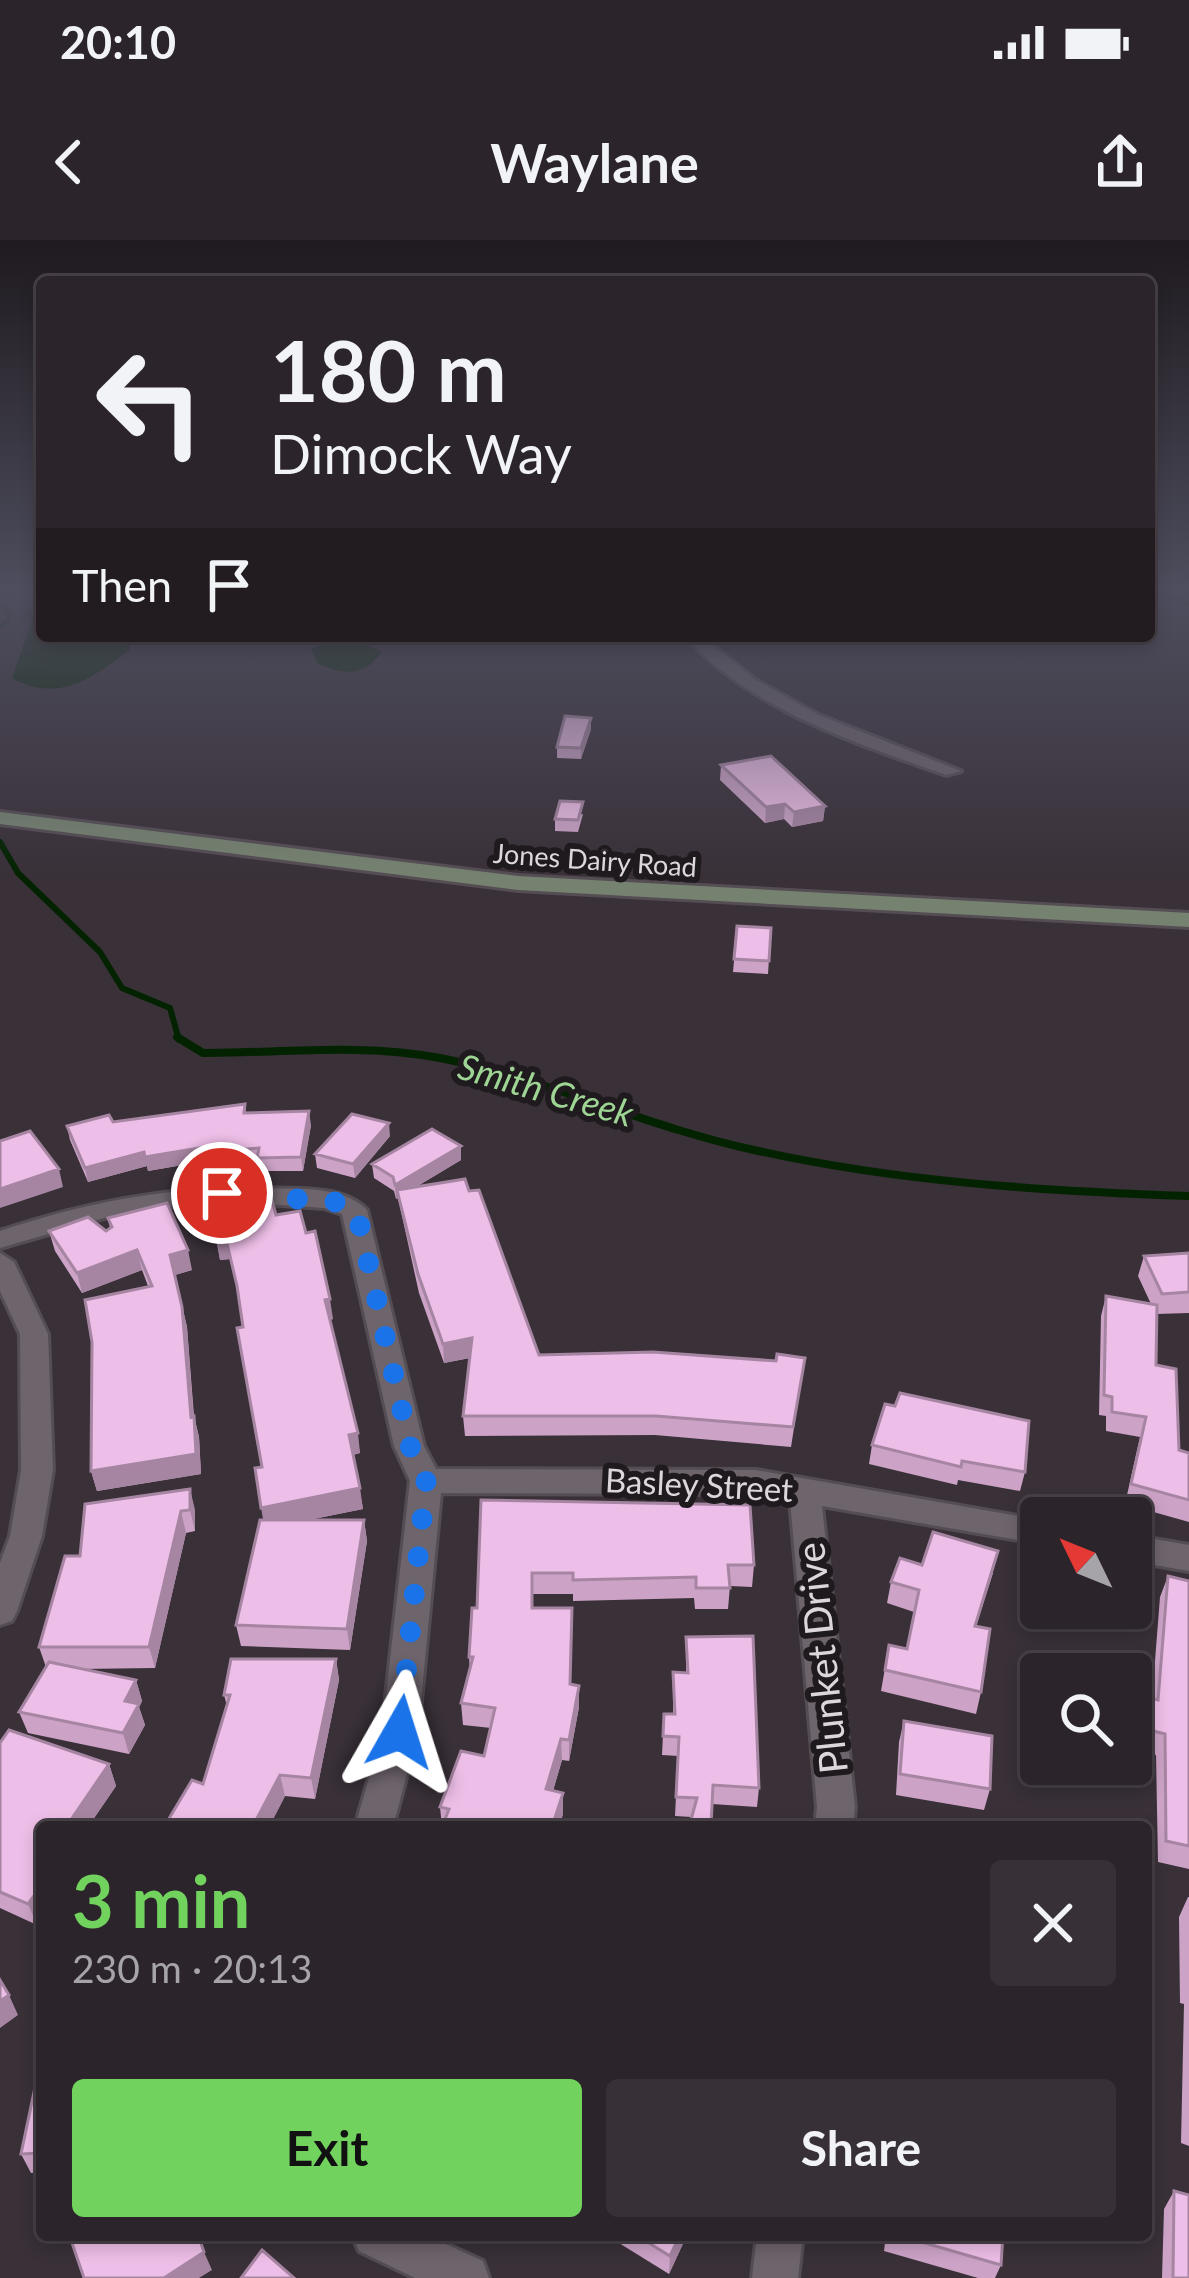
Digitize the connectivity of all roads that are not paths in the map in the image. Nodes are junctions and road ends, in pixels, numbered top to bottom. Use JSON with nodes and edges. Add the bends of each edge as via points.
{"nodes":[{"id":1,"x":755,"y":688,"type":"edge"},
{"id":2,"x":952,"y":771,"type":"dead end"},
{"id":3,"x":7,"y":819,"type":"edge"},
{"id":4,"x":1189,"y":920,"type":"edge"},
{"id":5,"x":0,"y":1240,"type":"edge"},
{"id":6,"x":0,"y":1262,"type":"edge"},
{"id":7,"x":426,"y":1481,"type":"junction"},
{"id":8,"x":805,"y":1490,"type":"junction"},
{"id":9,"x":1020,"y":1528,"type":"edge"},
{"id":10,"x":1152,"y":1552,"type":"edge"},
{"id":11,"x":1189,"y":1558,"type":"edge"},
{"id":12,"x":0,"y":1611,"type":"edge"},
{"id":13,"x":376,"y":1821,"type":"edge"},
{"id":14,"x":835,"y":1821,"type":"edge"},
{"id":15,"x":388,"y":2241,"type":"edge"},
{"id":16,"x":779,"y":2241,"type":"edge"},
{"id":17,"x":466,"y":2278,"type":"edge"},
{"id":18,"x":775,"y":2278,"type":"edge"}],
"edges":[{"from":1,"to":2,"type":"street","via":[[823,725]]},
{"from":3,"to":4,"type":"street","name":"Jones Dairy Road","via":[[518,883]]},
{"from":5,"to":7,"type":"street","via":[[79,1212],[172,1196],[256,1194],[347,1205],[358,1217],[410,1446]]},
{"from":6,"to":12,"type":"street","via":[[34,1334],[37,1470],[26,1536]]},
{"from":7,"to":8,"type":"street","name":"Basley Street","via":[[756,1482]]},
{"from":7,"to":13,"type":"street","via":[[400,1732]]},
{"from":8,"to":9,"type":"street","name":"Basley Street"},
{"from":8,"to":14,"type":"street","name":"Plunket Drive"},
{"from":10,"to":11,"type":"street"},
{"from":15,"to":17,"type":"street"},
{"from":16,"to":18,"type":"street"}]}
